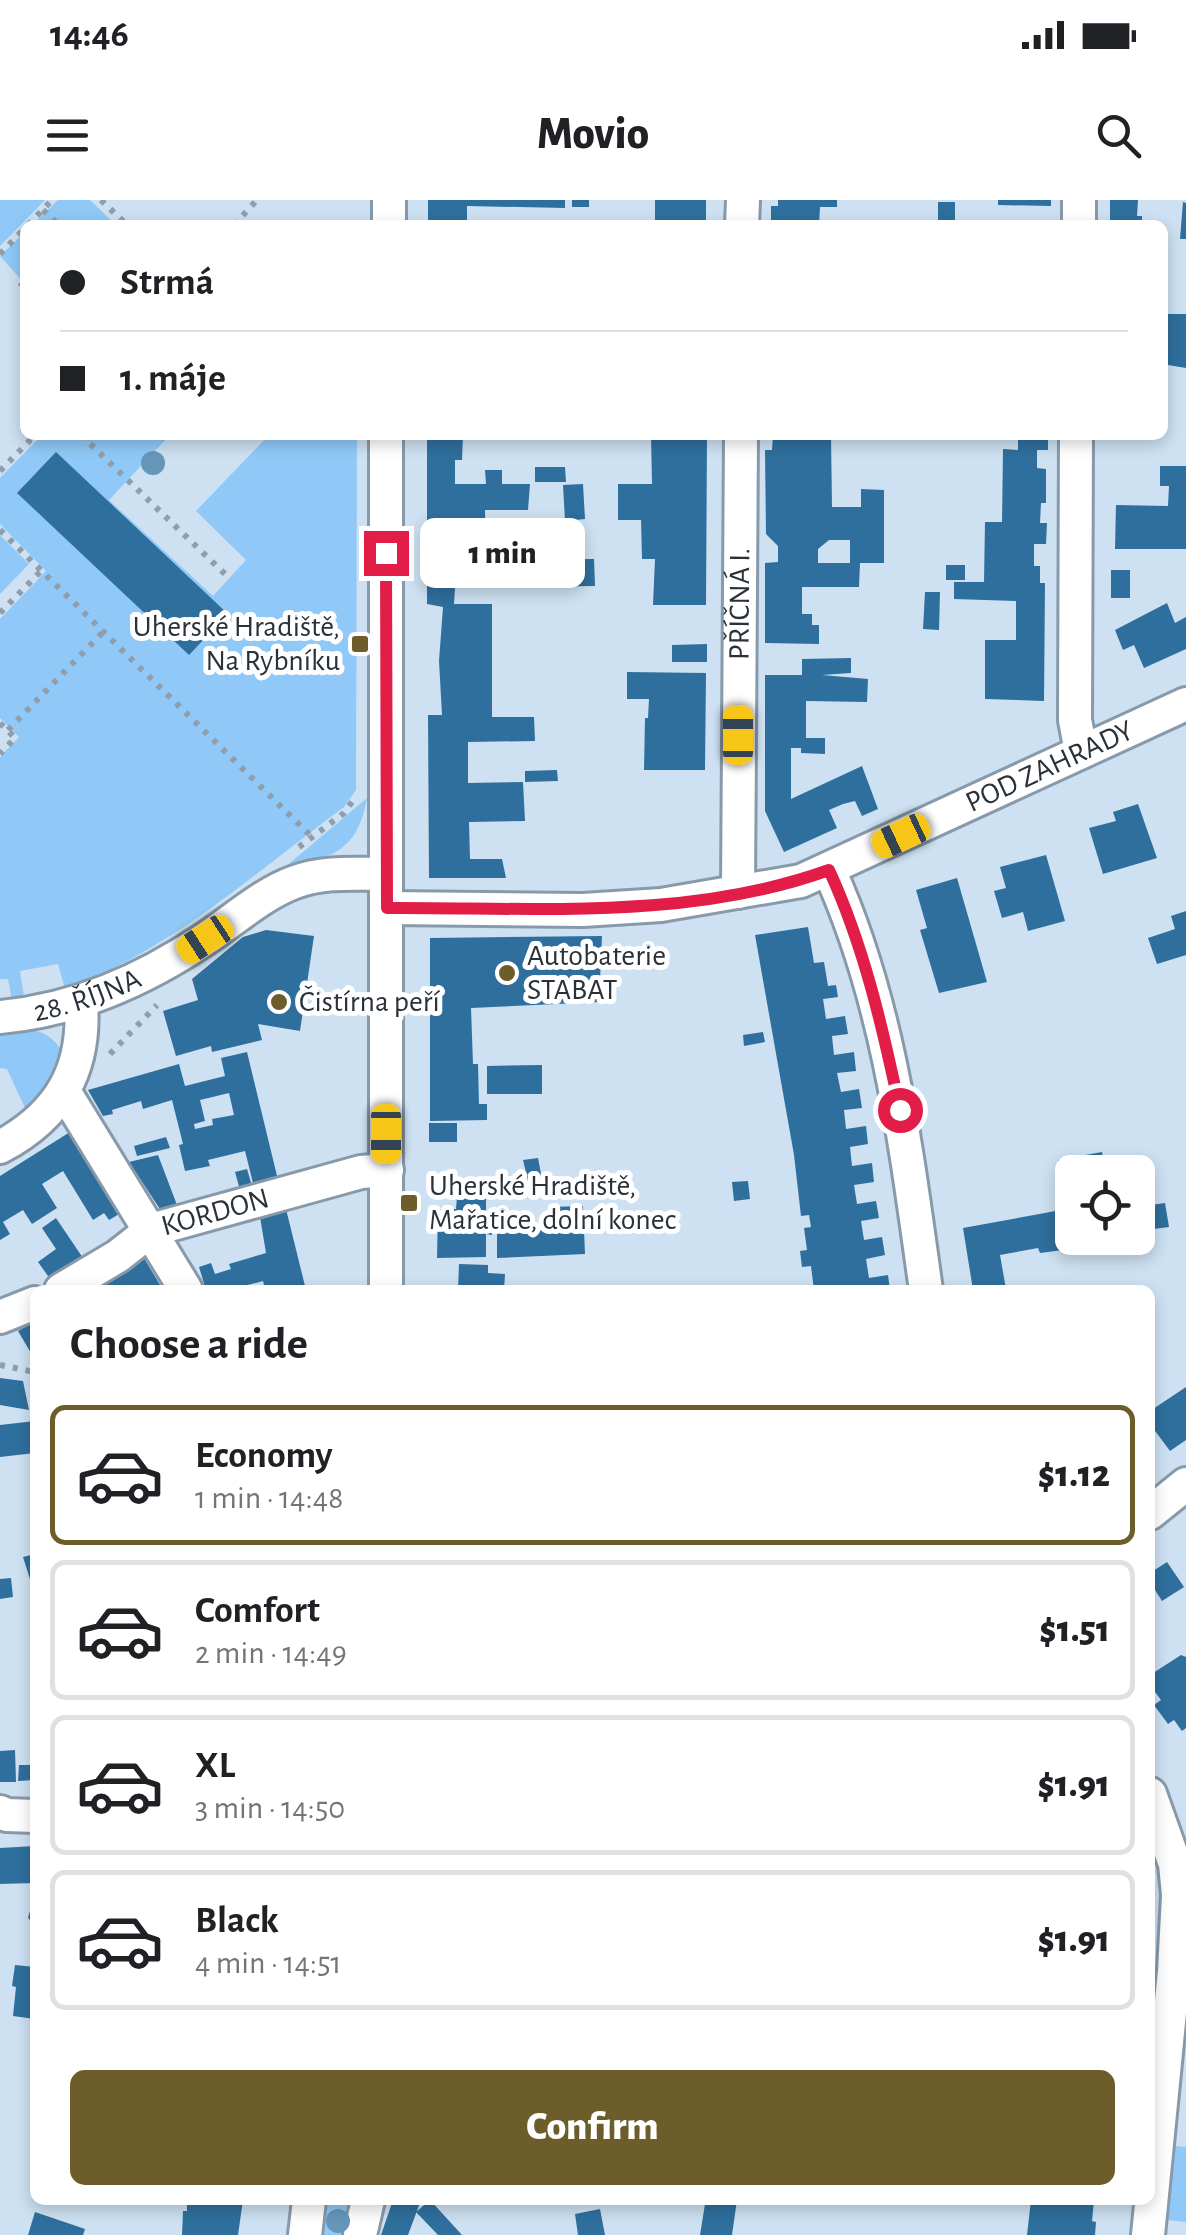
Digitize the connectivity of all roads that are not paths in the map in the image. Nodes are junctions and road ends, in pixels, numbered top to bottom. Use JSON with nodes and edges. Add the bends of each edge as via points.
{"nodes":[{"id":1,"x":386,"y":440,"type":"edge"},
{"id":2,"x":740,"y":440,"type":"edge"},
{"id":3,"x":1076,"y":440,"type":"edge"},
{"id":4,"x":1186,"y":704,"type":"edge"},
{"id":5,"x":1081,"y":752,"type":"junction"},
{"id":6,"x":829,"y":870,"type":"junction"},
{"id":7,"x":386,"y":874,"type":"junction"},
{"id":8,"x":738,"y":892,"type":"junction"},
{"id":9,"x":387,"y":908,"type":"junction"},
{"id":10,"x":80,"y":1002,"type":"junction"},
{"id":11,"x":0,"y":1017,"type":"edge"},
{"id":12,"x":66,"y":1086,"type":"junction"},
{"id":13,"x":0,"y":1148,"type":"edge"},
{"id":14,"x":387,"y":1170,"type":"junction"},
{"id":15,"x":151,"y":1230,"type":"junction"},
{"id":16,"x":69,"y":1285,"type":"edge"},
{"id":17,"x":183,"y":1285,"type":"edge"},
{"id":18,"x":386,"y":1285,"type":"edge"},
{"id":19,"x":925,"y":1285,"type":"edge"},
{"id":20,"x":30,"y":1304,"type":"edge"},
{"id":21,"x":0,"y":1317,"type":"edge"},
{"id":22,"x":1186,"y":1484,"type":"edge"},
{"id":23,"x":1155,"y":1509,"type":"edge"},
{"id":24,"x":1155,"y":1807,"type":"edge"},
{"id":25,"x":0,"y":1812,"type":"edge"},
{"id":26,"x":30,"y":1816,"type":"edge"},
{"id":27,"x":1155,"y":2164,"type":"edge"},
{"id":28,"x":308,"y":2205,"type":"edge"},
{"id":29,"x":367,"y":2205,"type":"edge"},
{"id":30,"x":1151,"y":2205,"type":"edge"},
{"id":31,"x":305,"y":2235,"type":"edge"},
{"id":32,"x":360,"y":2235,"type":"edge"},
{"id":33,"x":1148,"y":2235,"type":"edge"}],
"edges":[{"from":1,"to":7,"type":"street"},
{"from":2,"to":8,"type":"street","name":"PŘÍČNÁ I."},
{"from":3,"to":5,"type":"street","via":[[1074,720]]},
{"from":4,"to":5,"type":"street","name":"POD ZAHRADY"},
{"from":5,"to":6,"type":"street","name":"POD ZAHRADY"},
{"from":6,"to":8,"type":"street","name":"POD ZAHRADY"},
{"from":6,"to":19,"type":"street","via":[[883,1030]]},
{"from":7,"to":9,"type":"street"},
{"from":7,"to":10,"type":"street","name":"28. ŘÍJNA","via":[[327,874],[293,883],[170,962]]},
{"from":8,"to":9,"type":"street","name":"POD ZAHRADY","via":[[583,910]]},
{"from":9,"to":14,"type":"street"},
{"from":10,"to":11,"type":"street","name":"28. ŘÍJNA"},
{"from":10,"to":12,"type":"street","via":[[81,1050]]},
{"from":12,"to":13,"type":"street","via":[[30,1129]]},
{"from":12,"to":15,"type":"street"},
{"from":14,"to":15,"type":"street","name":"KORDON"},
{"from":14,"to":18,"type":"street"},
{"from":15,"to":16,"type":"street","name":"KORDON"},
{"from":15,"to":17,"type":"street"},
{"from":20,"to":21,"type":"street"},
{"from":22,"to":23,"type":"street"},
{"from":24,"to":27,"type":"street","via":[[1176,1864],[1178,1896]]},
{"from":25,"to":26,"type":"street"},
{"from":28,"to":31,"type":"street"},
{"from":29,"to":32,"type":"street"},
{"from":30,"to":33,"type":"street"}]}
